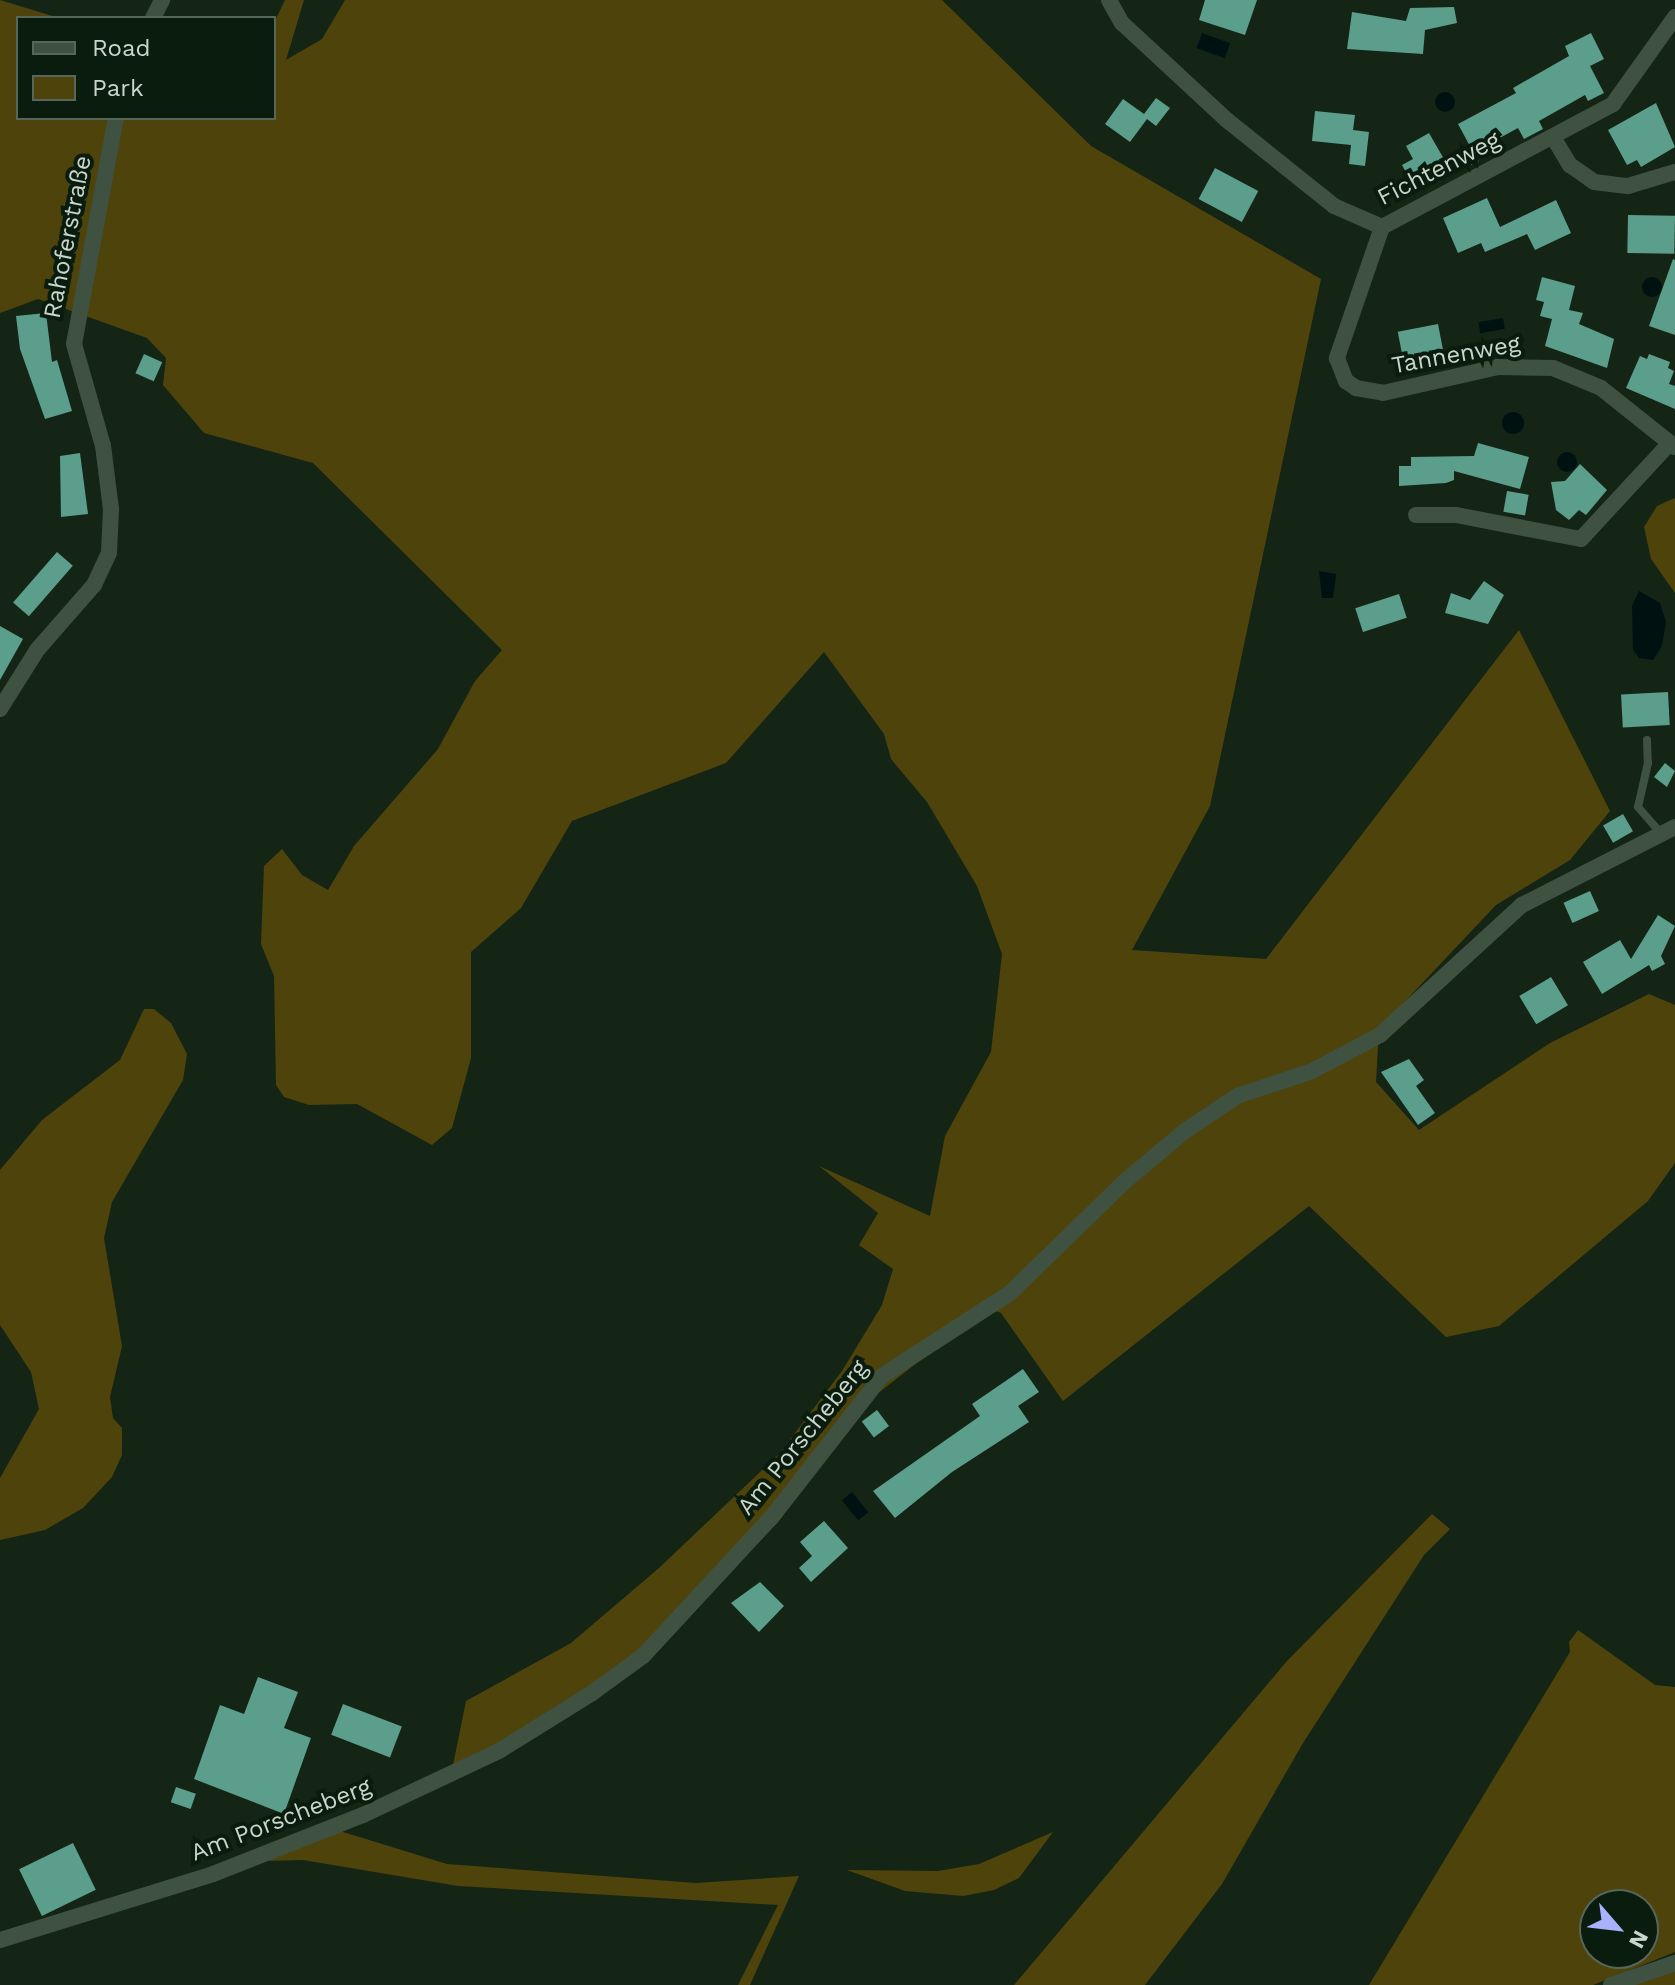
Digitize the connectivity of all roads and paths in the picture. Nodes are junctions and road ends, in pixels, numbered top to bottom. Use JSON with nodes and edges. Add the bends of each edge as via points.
{"nodes":[{"id":1,"x":1109,"y":0,"type":"edge"},
{"id":2,"x":1675,"y":17,"type":"edge"},
{"id":3,"x":116,"y":120,"type":"edge"},
{"id":4,"x":1553,"y":137,"type":"junction"},
{"id":5,"x":1675,"y":172,"type":"edge"},
{"id":6,"x":1382,"y":227,"type":"junction"},
{"id":7,"x":1672,"y":446,"type":"edge"},
{"id":8,"x":1416,"y":515,"type":"dead end"},
{"id":9,"x":0,"y":709,"type":"edge"},
{"id":10,"x":1647,"y":740,"type":"dead end"},
{"id":11,"x":1668,"y":830,"type":"edge"},
{"id":12,"x":0,"y":1940,"type":"edge"},
{"id":13,"x":1675,"y":1963,"type":"edge"},
{"id":14,"x":1611,"y":1985,"type":"edge"}],
"edges":[{"from":1,"to":6,"type":"street","name":"Fichtenweg","via":[[1122,23],[1228,121],[1334,206]]},
{"from":2,"to":4,"type":"street","name":"Fichtenweg","via":[[1617,100]]},
{"from":3,"to":9,"type":"street","name":"Rahoferstraße","via":[[74,344],[106,461],[109,553],[94,585],[37,650]]},
{"from":4,"to":5,"type":"street","via":[[1570,165],[1594,182],[1636,185]]},
{"from":4,"to":6,"type":"street","name":"Fichtenweg"},
{"from":6,"to":7,"type":"street","name":"Tannenweg","via":[[1337,358],[1346,381],[1383,393],[1497,367],[1543,366],[1601,388]]},
{"from":7,"to":8,"type":"street","name":"Tannenweg","via":[[1581,539],[1456,515]]},
{"from":10,"to":11,"type":"lane","via":[[1648,763],[1638,807]]},
{"from":11,"to":12,"type":"street","name":"Am Porscheberg","via":[[1522,905],[1380,1035],[1312,1071],[1237,1096],[1185,1131],[1124,1182],[1010,1293],[882,1376],[771,1518],[643,1656],[592,1693],[476,1763],[363,1815],[213,1874]]},
{"from":13,"to":14,"type":"street"}]}
